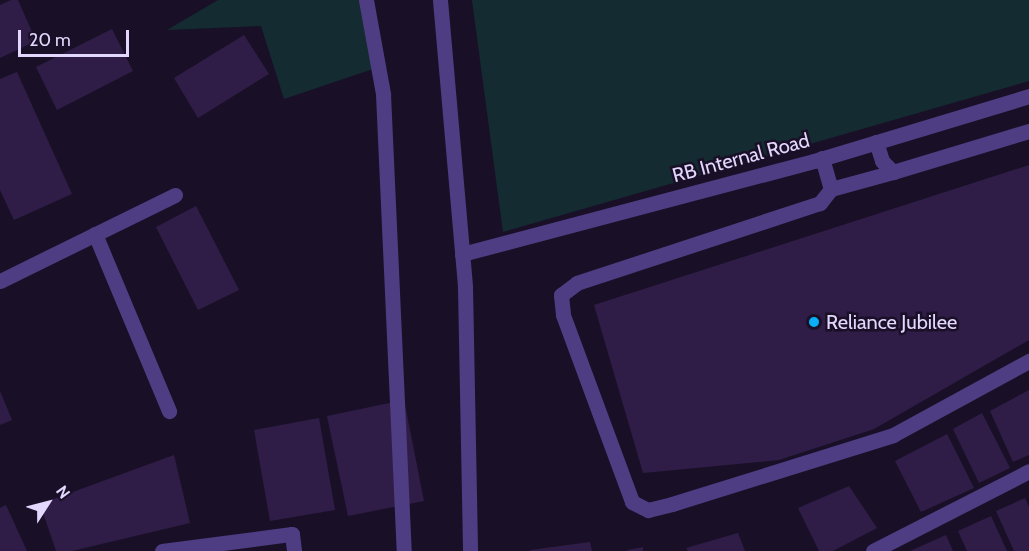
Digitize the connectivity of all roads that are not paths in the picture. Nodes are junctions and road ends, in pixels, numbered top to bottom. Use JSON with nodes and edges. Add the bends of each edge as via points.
{"nodes":[{"id":1,"x":366,"y":0,"type":"edge"},
{"id":2,"x":440,"y":0,"type":"edge"},
{"id":3,"x":1029,"y":96,"type":"edge"},
{"id":4,"x":1029,"y":131,"type":"edge"},
{"id":5,"x":876,"y":142,"type":"junction"},
{"id":6,"x":822,"y":158,"type":"junction"},
{"id":7,"x":893,"y":172,"type":"junction"},
{"id":8,"x":831,"y":189,"type":"junction"},
{"id":9,"x":175,"y":195,"type":"dead end"},
{"id":10,"x":95,"y":234,"type":"junction"},
{"id":11,"x":462,"y":254,"type":"junction"},
{"id":12,"x":0,"y":281,"type":"edge"},
{"id":13,"x":1029,"y":361,"type":"edge"},
{"id":14,"x":169,"y":411,"type":"dead end"},
{"id":15,"x":1029,"y":471,"type":"edge"},
{"id":16,"x":162,"y":551,"type":"edge"},
{"id":17,"x":294,"y":551,"type":"edge"},
{"id":18,"x":404,"y":551,"type":"edge"},
{"id":19,"x":470,"y":551,"type":"edge"},
{"id":20,"x":873,"y":551,"type":"edge"}],
"edges":[{"from":1,"to":18,"type":"street","via":[[383,94]]},
{"from":2,"to":11,"type":"street"},
{"from":3,"to":5,"type":"street","name":"RB Internal Road"},
{"from":4,"to":7,"type":"street"},
{"from":5,"to":6,"type":"street","name":"RB Internal Road"},
{"from":5,"to":7,"type":"street","via":[[882,161]]},
{"from":6,"to":8,"type":"street"},
{"from":6,"to":11,"type":"street","name":"RB Internal Road"},
{"from":7,"to":8,"type":"street"},
{"from":8,"to":13,"type":"street","via":[[820,202],[577,283],[561,295],[563,315],[632,502],[648,510],[672,504],[893,435]]},
{"from":9,"to":10,"type":"street"},
{"from":10,"to":12,"type":"street"},
{"from":10,"to":14,"type":"street"},
{"from":11,"to":19,"type":"street","via":[[471,432]]},
{"from":15,"to":20,"type":"street"},
{"from":16,"to":17,"type":"street","via":[[292,534]]}]}
